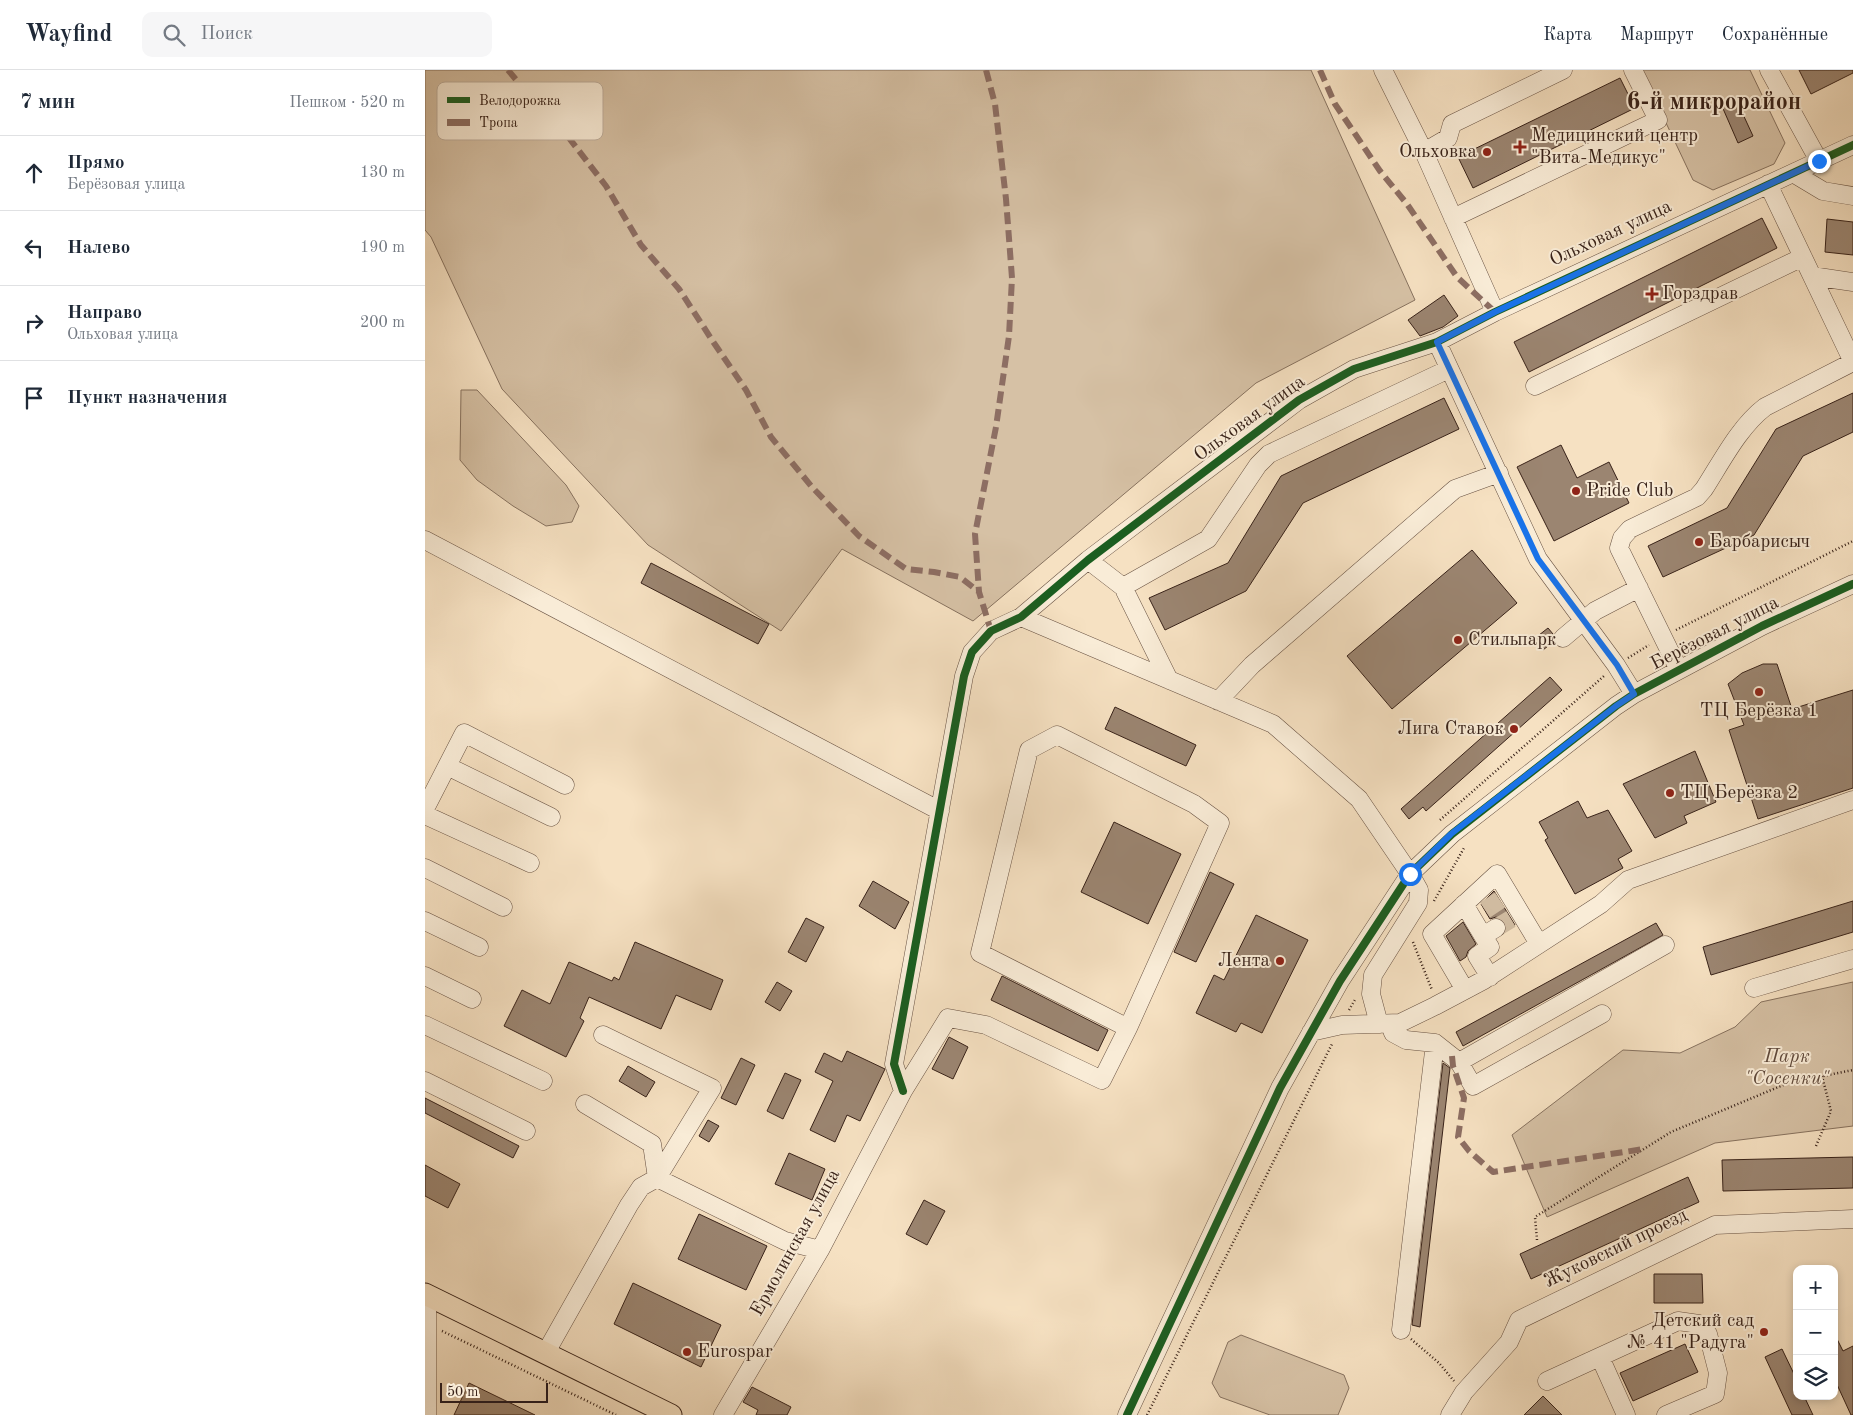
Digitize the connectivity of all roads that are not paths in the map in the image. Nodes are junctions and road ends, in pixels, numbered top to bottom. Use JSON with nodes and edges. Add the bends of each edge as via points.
{"nodes":[{"id":1,"x":1383,"y":70,"type":"edge"},
{"id":2,"x":1563,"y":70,"type":"edge"},
{"id":3,"x":1633,"y":70,"type":"edge"},
{"id":4,"x":1769,"y":70,"type":"edge"},
{"id":5,"x":1853,"y":146,"type":"edge"},
{"id":6,"x":1424,"y":152,"type":"junction"},
{"id":7,"x":1819,"y":161,"type":"junction"},
{"id":8,"x":1793,"y":173,"type":"junction"},
{"id":9,"x":1768,"y":184,"type":"junction"},
{"id":10,"x":1853,"y":196,"type":"edge"},
{"id":11,"x":1453,"y":218,"type":"junction"},
{"id":12,"x":1803,"y":257,"type":"junction"},
{"id":13,"x":1812,"y":276,"type":"junction"},
{"id":14,"x":1853,"y":282,"type":"edge"},
{"id":15,"x":1495,"y":312,"type":"junction"},
{"id":16,"x":1437,"y":342,"type":"junction"},
{"id":17,"x":1853,"y":362,"type":"edge"},
{"id":18,"x":1449,"y":369,"type":"junction"},
{"id":19,"x":1535,"y":386,"type":"dead end"},
{"id":20,"x":1499,"y":474,"type":"junction"},
{"id":21,"x":425,"y":540,"type":"edge"},
{"id":22,"x":1088,"y":560,"type":"junction"},
{"id":23,"x":1853,"y":584,"type":"edge"},
{"id":24,"x":1123,"y":587,"type":"junction"},
{"id":25,"x":1639,"y":588,"type":"junction"},
{"id":26,"x":1021,"y":617,"type":"junction"},
{"id":27,"x":1583,"y":621,"type":"junction"},
{"id":28,"x":1563,"y":638,"type":"dead end"},
{"id":29,"x":1679,"y":670,"type":"junction"},
{"id":30,"x":1169,"y":680,"type":"junction"},
{"id":31,"x":1634,"y":694,"type":"junction"},
{"id":32,"x":1218,"y":701,"type":"junction"},
{"id":33,"x":447,"y":766,"type":"junction"},
{"id":34,"x":565,"y":785,"type":"dead end"},
{"id":35,"x":1853,"y":800,"type":"edge"},
{"id":36,"x":425,"y":809,"type":"edge"},
{"id":37,"x":940,"y":811,"type":"junction"},
{"id":38,"x":425,"y":814,"type":"edge"},
{"id":39,"x":551,"y":817,"type":"dead end"},
{"id":40,"x":530,"y":862,"type":"dead end"},
{"id":41,"x":425,"y":868,"type":"edge"},
{"id":42,"x":1410,"y":874,"type":"junction"},
{"id":43,"x":503,"y":907,"type":"dead end"},
{"id":44,"x":1474,"y":911,"type":"junction"},
{"id":45,"x":425,"y":921,"type":"edge"},
{"id":46,"x":1539,"y":944,"type":"junction"},
{"id":47,"x":1665,"y":945,"type":"dead end"},
{"id":48,"x":479,"y":948,"type":"dead end"},
{"id":49,"x":1853,"y":959,"type":"edge"},
{"id":50,"x":425,"y":976,"type":"edge"},
{"id":51,"x":1490,"y":976,"type":"junction"},
{"id":52,"x":1754,"y":988,"type":"dead end"},
{"id":53,"x":1465,"y":990,"type":"junction"},
{"id":54,"x":472,"y":999,"type":"dead end"},
{"id":55,"x":1602,"y":1014,"type":"dead end"},
{"id":56,"x":1384,"y":1024,"type":"junction"},
{"id":57,"x":425,"y":1025,"type":"edge"},
{"id":58,"x":1128,"y":1028,"type":"junction"},
{"id":59,"x":1311,"y":1032,"type":"junction"},
{"id":60,"x":603,"y":1035,"type":"dead end"},
{"id":61,"x":1435,"y":1043,"type":"junction"},
{"id":62,"x":1459,"y":1062,"type":"junction"},
{"id":63,"x":425,"y":1081,"type":"edge"},
{"id":64,"x":543,"y":1081,"type":"dead end"},
{"id":65,"x":903,"y":1090,"type":"junction"},
{"id":66,"x":585,"y":1104,"type":"dead end"},
{"id":67,"x":526,"y":1131,"type":"dead end"},
{"id":68,"x":657,"y":1178,"type":"junction"},
{"id":69,"x":1853,"y":1220,"type":"edge"},
{"id":70,"x":820,"y":1250,"type":"junction"},
{"id":71,"x":426,"y":1295,"type":"edge"},
{"id":72,"x":1401,"y":1330,"type":"road end"},
{"id":73,"x":545,"y":1354,"type":"junction"},
{"id":74,"x":1600,"y":1357,"type":"junction"},
{"id":75,"x":1547,"y":1381,"type":"dead end"},
{"id":76,"x":426,"y":1404,"type":"edge"},
{"id":77,"x":671,"y":1415,"type":"edge"},
{"id":78,"x":723,"y":1415,"type":"edge"},
{"id":79,"x":1127,"y":1415,"type":"edge"},
{"id":80,"x":1450,"y":1415,"type":"edge"},
{"id":81,"x":1626,"y":1415,"type":"edge"},
{"id":82,"x":1666,"y":1415,"type":"edge"}],
"edges":[{"from":1,"to":6,"type":"street"},
{"from":2,"to":6,"type":"street","via":[[1452,124],[1448,138]]},
{"from":3,"to":11,"type":"street","via":[[1658,120]]},
{"from":4,"to":7,"type":"street"},
{"from":5,"to":7,"type":"street","name":"Ольховая улица"},
{"from":6,"to":11,"type":"street"},
{"from":7,"to":8,"type":"street","name":"Ольховая улица"},
{"from":8,"to":9,"type":"street","name":"Ольховая улица"},
{"from":8,"to":10,"type":"street","via":[[1823,192]]},
{"from":9,"to":12,"type":"street"},
{"from":9,"to":15,"type":"street","name":"Ольховая улица"},
{"from":11,"to":15,"type":"street"},
{"from":12,"to":13,"type":"street"},
{"from":12,"to":19,"type":"street"},
{"from":13,"to":14,"type":"street"},
{"from":13,"to":17,"type":"street"},
{"from":15,"to":16,"type":"street","name":"Ольховая улица"},
{"from":16,"to":18,"type":"street"},
{"from":16,"to":22,"type":"street","name":"Ольховая улица","via":[[1354,369],[1299,400]]},
{"from":17,"to":25,"type":"street","via":[[1754,415],[1697,497],[1630,529],[1619,548]]},
{"from":18,"to":20,"type":"street"},
{"from":18,"to":24,"type":"street","via":[[1269,454],[1208,538]]},
{"from":20,"to":27,"type":"street","via":[[1538,559]]},
{"from":20,"to":32,"type":"street","via":[[1455,489],[1252,665]]},
{"from":21,"to":37,"type":"street"},
{"from":22,"to":24,"type":"street"},
{"from":22,"to":26,"type":"street","name":"Ольховая улица"},
{"from":23,"to":29,"type":"street","name":"Берёзовая улица","via":[[1762,626]]},
{"from":24,"to":30,"type":"street"},
{"from":25,"to":27,"type":"street","via":[[1595,611]]},
{"from":25,"to":29,"type":"street"},
{"from":26,"to":30,"type":"street"},
{"from":26,"to":37,"type":"street","name":"Ольховая улица","via":[[991,631],[972,652],[964,676]]},
{"from":27,"to":28,"type":"street"},
{"from":27,"to":31,"type":"street","via":[[1617,665]]},
{"from":29,"to":31,"type":"street","name":"Берёзовая улица"},
{"from":30,"to":32,"type":"street"},
{"from":31,"to":42,"type":"street","name":"Берёзовая улица","via":[[1451,834]]},
{"from":32,"to":42,"type":"street","via":[[1273,724],[1359,799]]},
{"from":33,"to":34,"type":"street","via":[[464,733]]},
{"from":33,"to":36,"type":"street"},
{"from":33,"to":39,"type":"street"},
{"from":35,"to":46,"type":"street","via":[[1628,880],[1601,904]]},
{"from":37,"to":65,"type":"street","name":"Ольховая улица","via":[[894,1064]]},
{"from":38,"to":40,"type":"street"},
{"from":41,"to":43,"type":"street"},
{"from":42,"to":56,"type":"street","via":[[1419,890],[1418,903],[1373,975],[1371,994]]},
{"from":42,"to":59,"type":"street","name":"Берёзовая улица","via":[[1340,980]]},
{"from":44,"to":46,"type":"street","via":[[1497,874],[1505,898]]},
{"from":44,"to":51,"type":"street","via":[[1489,932],[1490,947],[1477,956]]},
{"from":44,"to":53,"type":"street","via":[[1432,934]]},
{"from":45,"to":48,"type":"street"},
{"from":46,"to":51,"type":"street"},
{"from":47,"to":62,"type":"street"},
{"from":49,"to":52,"type":"street"},
{"from":50,"to":54,"type":"street"},
{"from":51,"to":53,"type":"street"},
{"from":53,"to":56,"type":"street","via":[[1400,1023]]},
{"from":55,"to":62,"type":"street","via":[[1473,1086]]},
{"from":56,"to":59,"type":"street","via":[[1342,1025]]},
{"from":56,"to":61,"type":"street","via":[[1406,1040]]},
{"from":57,"to":64,"type":"street"},
{"from":58,"to":58,"type":"street","via":[[1220,823],[1195,804],[1057,735],[1029,750],[980,953]]},
{"from":58,"to":65,"type":"street","name":"Ермолинская улица","via":[[1102,1080],[986,1025],[948,1018]]},
{"from":59,"to":79,"type":"street","name":"Берёзовая улица","via":[[1280,1088]]},
{"from":60,"to":68,"type":"street","via":[[712,1088]]},
{"from":61,"to":62,"type":"street"},
{"from":61,"to":72,"type":"street"},
{"from":63,"to":67,"type":"street"},
{"from":65,"to":70,"type":"street","name":"Ермолинская улица"},
{"from":66,"to":68,"type":"street","via":[[652,1144]]},
{"from":68,"to":70,"type":"street","via":[[785,1241]]},
{"from":68,"to":73,"type":"street","via":[[641,1187],[629,1205]]},
{"from":69,"to":80,"type":"street","name":"Жуковский проезд","via":[[1715,1225],[1519,1320],[1509,1342],[1464,1392]]},
{"from":70,"to":78,"type":"street","name":"Ермолинская улица"},
{"from":71,"to":73,"type":"main road"},
{"from":71,"to":76,"type":"street"},
{"from":73,"to":77,"type":"main road"},
{"from":74,"to":75,"type":"street"},
{"from":74,"to":81,"type":"street"},
{"from":74,"to":82,"type":"street","via":[[1678,1321],[1699,1324],[1708,1334],[1718,1374],[1715,1394]]}]}
